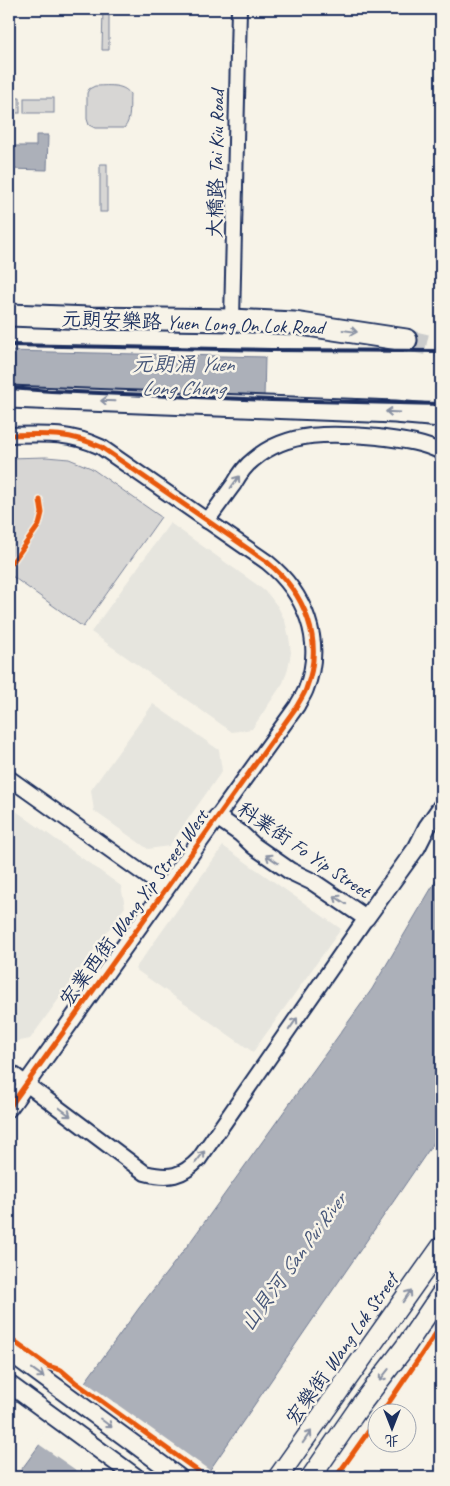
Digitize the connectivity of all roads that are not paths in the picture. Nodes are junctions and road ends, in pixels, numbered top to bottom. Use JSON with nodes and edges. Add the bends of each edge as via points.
{"nodes":[{"id":1,"x":239,"y":9,"type":"edge"},
{"id":2,"x":9,"y":315,"type":"edge"},
{"id":3,"x":232,"y":320,"type":"junction"},
{"id":4,"x":406,"y":340,"type":"tunnel mouth"},
{"id":5,"x":9,"y":397,"type":"edge"},
{"id":6,"x":441,"y":416,"type":"edge"},
{"id":7,"x":9,"y":435,"type":"edge"},
{"id":8,"x":441,"y":452,"type":"edge"},
{"id":9,"x":206,"y":521,"type":"junction"},
{"id":10,"x":9,"y":778,"type":"edge"},
{"id":11,"x":441,"y":807,"type":"edge"},
{"id":12,"x":217,"y":817,"type":"junction"},
{"id":13,"x":166,"y":889,"type":"junction"},
{"id":14,"x":366,"y":918,"type":"junction"},
{"id":15,"x":9,"y":1071,"type":"edge"},
{"id":16,"x":26,"y":1083,"type":"junction"},
{"id":17,"x":9,"y":1108,"type":"edge"},
{"id":18,"x":441,"y":1247,"type":"edge"},
{"id":19,"x":441,"y":1294,"type":"edge"},
{"id":20,"x":9,"y":1352,"type":"edge"},
{"id":21,"x":9,"y":1384,"type":"edge"},
{"id":22,"x":136,"y":1477,"type":"edge"},
{"id":23,"x":179,"y":1477,"type":"edge"},
{"id":24,"x":278,"y":1477,"type":"edge"},
{"id":25,"x":311,"y":1477,"type":"edge"}],
"edges":[{"from":1,"to":3,"type":"street","name":"大橋路 Tai Kiu Road"},
{"from":2,"to":3,"type":"main road","name":"元朗安樂路 Yuen Long On Lok Road"},
{"from":3,"to":4,"type":"main road","name":"元朗安樂路 Yuen Long On Lok Road","one_way":true,"via":[[294,323]]},
{"from":6,"to":5,"type":"main road","one_way":true},
{"from":7,"to":9,"type":"street","name":"宏業西街 Wang Yip Street West","via":[[61,435],[88,442],[113,455]]},
{"from":9,"to":8,"type":"street","one_way":true,"via":[[252,460],[300,437],[350,434],[408,442]]},
{"from":9,"to":12,"type":"street","name":"宏業西街 Wang Yip Street West","via":[[278,571],[288,582],[307,615],[313,652],[311,671],[302,697]]},
{"from":10,"to":13,"type":"street"},
{"from":11,"to":14,"type":"street","via":[[417,848]]},
{"from":12,"to":13,"type":"street","name":"宏業西街 Wang Yip Street West"},
{"from":14,"to":12,"type":"street","name":"科業街 Fo Yip Street","one_way":true,"via":[[313,882],[290,871]]},
{"from":13,"to":16,"type":"street","name":"宏業西街 Wang Yip Street West"},
{"from":16,"to":14,"type":"street","one_way":true,"via":[[145,1173],[160,1177],[189,1169]]},
{"from":15,"to":16,"type":"street"},
{"from":16,"to":17,"type":"street","name":"宏業西街 Wang Yip Street West"},
{"from":24,"to":18,"type":"main road","name":"宏樂街 Wang Lok Street","one_way":true},
{"from":19,"to":25,"type":"main road","one_way":true},
{"from":20,"to":23,"type":"street","one_way":true},
{"from":21,"to":22,"type":"street"}]}
